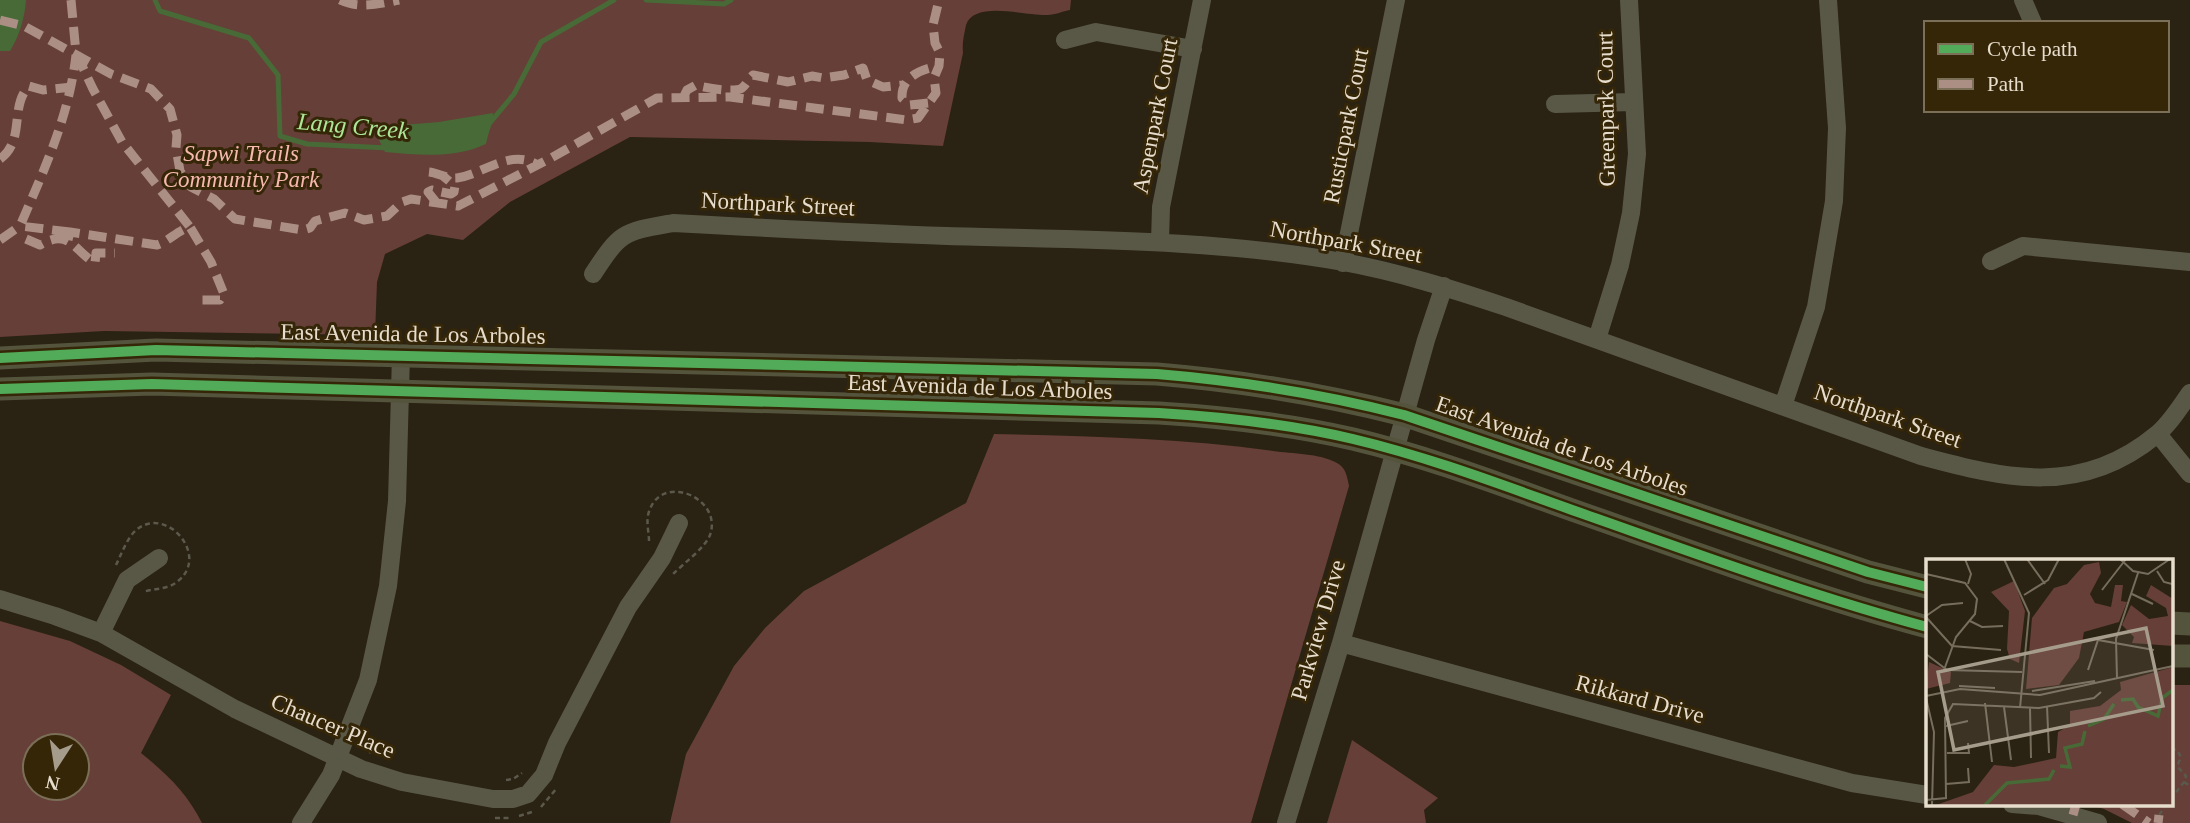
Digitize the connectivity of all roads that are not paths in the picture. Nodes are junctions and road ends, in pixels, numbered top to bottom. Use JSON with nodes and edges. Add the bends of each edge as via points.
{"nodes":[{"id":1,"x":1202,"y":0,"type":"edge"},
{"id":2,"x":1396,"y":0,"type":"edge"},
{"id":3,"x":1629,"y":0,"type":"edge"},
{"id":4,"x":1828,"y":0,"type":"edge"},
{"id":5,"x":2023,"y":0,"type":"edge"},
{"id":6,"x":2032,"y":21,"type":"edge"},
{"id":7,"x":1065,"y":40,"type":"dead end"},
{"id":8,"x":1193,"y":50,"type":"junction"},
{"id":9,"x":1633,"y":102,"type":"junction"},
{"id":10,"x":1555,"y":104,"type":"dead end"},
{"id":11,"x":1160,"y":242,"type":"junction"},
{"id":12,"x":1991,"y":261,"type":"dead end"},
{"id":13,"x":1343,"y":262,"type":"junction"},
{"id":14,"x":2190,"y":262,"type":"edge"},
{"id":15,"x":593,"y":274,"type":"dead end"},
{"id":16,"x":1444,"y":286,"type":"junction"},
{"id":17,"x":1597,"y":339,"type":"junction"},
{"id":18,"x":401,"y":355,"type":"junction"},
{"id":19,"x":0,"y":358,"type":"edge"},
{"id":20,"x":0,"y":389,"type":"edge"},
{"id":21,"x":400,"y":392,"type":"junction"},
{"id":22,"x":2190,"y":393,"type":"edge"},
{"id":23,"x":1783,"y":406,"type":"junction"},
{"id":24,"x":1404,"y":415,"type":"junction"},
{"id":25,"x":2158,"y":434,"type":"junction"},
{"id":26,"x":1395,"y":450,"type":"junction"},
{"id":27,"x":2190,"y":474,"type":"edge"},
{"id":28,"x":679,"y":523,"type":"dead end"},
{"id":29,"x":159,"y":558,"type":"dead end"},
{"id":30,"x":1926,"y":587,"type":"edge"},
{"id":31,"x":0,"y":599,"type":"edge"},
{"id":32,"x":2172,"y":623,"type":"edge"},
{"id":33,"x":2190,"y":624,"type":"edge"},
{"id":34,"x":1926,"y":627,"type":"edge"},
{"id":35,"x":101,"y":633,"type":"junction"},
{"id":36,"x":1340,"y":643,"type":"junction"},
{"id":37,"x":2172,"y":656,"type":"edge"},
{"id":38,"x":2190,"y":656,"type":"edge"},
{"id":39,"x":337,"y":758,"type":"junction"},
{"id":40,"x":1926,"y":795,"type":"edge"},
{"id":41,"x":2030,"y":806,"type":"edge"},
{"id":42,"x":301,"y":823,"type":"edge"},
{"id":43,"x":1286,"y":823,"type":"edge"},
{"id":44,"x":2098,"y":823,"type":"edge"}],
"edges":[{"from":1,"to":8,"type":"street","name":"Aspenpark Court"},
{"from":2,"to":13,"type":"street","name":"Rusticpark Court"},
{"from":3,"to":9,"type":"street","name":"Greenpark Court"},
{"from":4,"to":23,"type":"street","via":[[1837,128],[1834,201],[1816,307]]},
{"from":5,"to":6,"type":"street"},
{"from":7,"to":8,"type":"street","via":[[1096,32]]},
{"from":8,"to":11,"type":"street","name":"Aspenpark Court","via":[[1161,208]]},
{"from":9,"to":10,"type":"street"},
{"from":9,"to":17,"type":"street","name":"Greenpark Court","via":[[1637,155],[1631,213]]},
{"from":11,"to":13,"type":"street","name":"Northpark Street"},
{"from":11,"to":15,"type":"street","name":"Northpark Street","via":[[673,223],[624,235]]},
{"from":12,"to":14,"type":"street","via":[[2023,246]]},
{"from":13,"to":16,"type":"street","name":"Northpark Street"},
{"from":16,"to":17,"type":"street","name":"Northpark Street"},
{"from":16,"to":24,"type":"street","name":"Parkview Drive"},
{"from":17,"to":23,"type":"street","name":"Northpark Street"},
{"from":18,"to":19,"type":"main road","name":"East Avenida de Los Arboles","via":[[156,349]]},
{"from":18,"to":21,"type":"street"},
{"from":18,"to":24,"type":"main road","name":"East Avenida de Los Arboles","via":[[1157,374],[1259,384]]},
{"from":20,"to":21,"type":"main road","name":"East Avenida de Los Arboles","via":[[152,384]]},
{"from":21,"to":26,"type":"main road","name":"East Avenida de Los Arboles","via":[[1159,413],[1265,423]]},
{"from":21,"to":39,"type":"street","via":[[397,501],[388,586],[368,680]]},
{"from":22,"to":25,"type":"street","name":"Northpark Street"},
{"from":23,"to":25,"type":"street","name":"Northpark Street","via":[[1921,456],[2027,479],[2101,467]]},
{"from":24,"to":26,"type":"street","name":"Parkview Drive"},
{"from":24,"to":30,"type":"main road","name":"East Avenida de Los Arboles","via":[[1868,572]]},
{"from":25,"to":27,"type":"street"},
{"from":26,"to":34,"type":"main road","name":"East Avenida de Los Arboles","via":[[1779,583]]},
{"from":26,"to":36,"type":"street","name":"Parkview Drive"},
{"from":28,"to":39,"type":"street","name":"Chaucer Place","via":[[662,558],[628,607],[544,775],[528,794],[493,799],[436,789]]},
{"from":29,"to":35,"type":"street","via":[[127,580]]},
{"from":31,"to":35,"type":"street","name":"Chaucer Place"},
{"from":32,"to":33,"type":"main road"},
{"from":35,"to":39,"type":"street","name":"Chaucer Place","via":[[235,709]]},
{"from":36,"to":40,"type":"street","name":"Rikkard Drive","via":[[1852,783]]},
{"from":36,"to":43,"type":"street","name":"Parkview Drive"},
{"from":37,"to":38,"type":"main road"},
{"from":39,"to":42,"type":"street"},
{"from":41,"to":44,"type":"street"}]}
